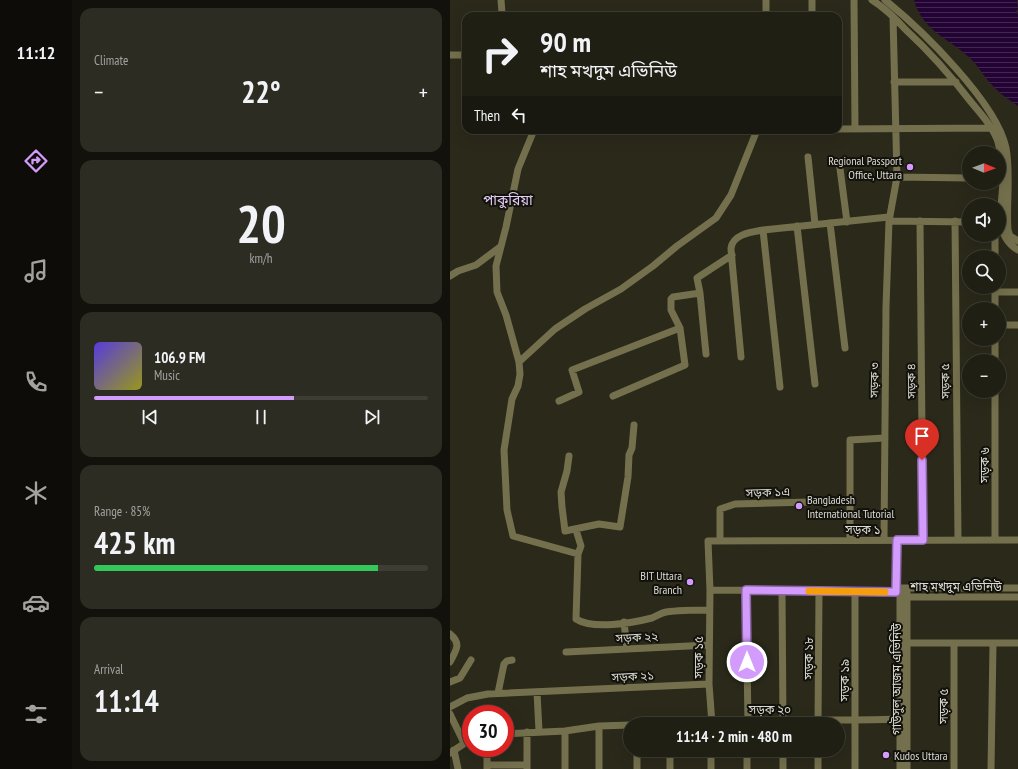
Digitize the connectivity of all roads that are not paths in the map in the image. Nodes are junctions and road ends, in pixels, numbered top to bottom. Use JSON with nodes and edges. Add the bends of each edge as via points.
{"nodes":[{"id":1,"x":501,"y":0,"type":"edge"},
{"id":2,"x":766,"y":0,"type":"edge"},
{"id":3,"x":812,"y":0,"type":"edge"},
{"id":4,"x":854,"y":0,"type":"edge"},
{"id":5,"x":872,"y":0,"type":"edge"},
{"id":6,"x":885,"y":0,"type":"edge"},
{"id":7,"x":502,"y":12,"type":"edge"},
{"id":8,"x":766,"y":12,"type":"edge"},
{"id":9,"x":812,"y":12,"type":"edge"},
{"id":10,"x":894,"y":17,"type":"junction"},
{"id":11,"x":450,"y":54,"type":"edge"},
{"id":12,"x":462,"y":55,"type":"edge"},
{"id":13,"x":894,"y":82,"type":"junction"},
{"id":14,"x":956,"y":82,"type":"junction"},
{"id":15,"x":991,"y":128,"type":"junction"},
{"id":16,"x":842,"y":129,"type":"edge"},
{"id":17,"x":855,"y":129,"type":"junction"},
{"id":18,"x":895,"y":130,"type":"junction"},
{"id":19,"x":532,"y":134,"type":"edge"},
{"id":20,"x":755,"y":134,"type":"edge"},
{"id":21,"x":999,"y":146,"type":"edge"},
{"id":22,"x":808,"y":157,"type":"dead end"},
{"id":23,"x":840,"y":161,"type":"dead end"},
{"id":24,"x":897,"y":177,"type":"junction"},
{"id":25,"x":962,"y":178,"type":"edge"},
{"id":26,"x":889,"y":219,"type":"junction"},
{"id":27,"x":920,"y":221,"type":"junction"},
{"id":28,"x":846,"y":222,"type":"junction"},
{"id":29,"x":955,"y":222,"type":"junction"},
{"id":30,"x":962,"y":222,"type":"edge"},
{"id":31,"x":830,"y":223,"type":"junction"},
{"id":32,"x":815,"y":224,"type":"junction"},
{"id":33,"x":797,"y":226,"type":"junction"},
{"id":34,"x":763,"y":230,"type":"junction"},
{"id":35,"x":1006,"y":232,"type":"edge"},
{"id":36,"x":1012,"y":241,"type":"edge"},
{"id":37,"x":995,"y":244,"type":"joint"},
{"id":38,"x":500,"y":247,"type":"junction"},
{"id":39,"x":995,"y":250,"type":"edge"},
{"id":40,"x":1018,"y":250,"type":"edge"},
{"id":41,"x":732,"y":255,"type":"junction"},
{"id":42,"x":450,"y":276,"type":"edge"},
{"id":43,"x":1006,"y":291,"type":"edge"},
{"id":44,"x":1018,"y":292,"type":"edge"},
{"id":45,"x":700,"y":293,"type":"junction"},
{"id":46,"x":1006,"y":325,"type":"edge"},
{"id":47,"x":1018,"y":325,"type":"edge"},
{"id":48,"x":680,"y":328,"type":"junction"},
{"id":49,"x":845,"y":348,"type":"dead end"},
{"id":50,"x":706,"y":354,"type":"dead end"},
{"id":51,"x":741,"y":357,"type":"dead end"},
{"id":52,"x":519,"y":362,"type":"junction"},
{"id":53,"x":815,"y":384,"type":"dead end"},
{"id":54,"x":780,"y":387,"type":"dead end"},
{"id":55,"x":613,"y":396,"type":"dead end"},
{"id":56,"x":995,"y":398,"type":"edge"},
{"id":57,"x":559,"y":401,"type":"dead end"},
{"id":58,"x":634,"y":425,"type":"dead end"},
{"id":59,"x":885,"y":438,"type":"junction"},
{"id":60,"x":569,"y":456,"type":"dead end"},
{"id":61,"x":850,"y":501,"type":"junction"},
{"id":62,"x":576,"y":530,"type":"junction"},
{"id":63,"x":850,"y":540,"type":"junction"},
{"id":64,"x":884,"y":540,"type":"junction"},
{"id":65,"x":897,"y":540,"type":"junction"},
{"id":66,"x":923,"y":540,"type":"junction"},
{"id":67,"x":958,"y":540,"type":"junction"},
{"id":68,"x":995,"y":540,"type":"junction"},
{"id":69,"x":1018,"y":540,"type":"edge"},
{"id":70,"x":708,"y":541,"type":"joint"},
{"id":71,"x":720,"y":541,"type":"junction"},
{"id":72,"x":578,"y":554,"type":"junction"},
{"id":73,"x":1006,"y":588,"type":"junction"},
{"id":74,"x":1018,"y":588,"type":"edge"},
{"id":75,"x":710,"y":590,"type":"junction"},
{"id":76,"x":746,"y":590,"type":"junction"},
{"id":77,"x":782,"y":591,"type":"junction"},
{"id":78,"x":855,"y":591,"type":"junction"},
{"id":79,"x":819,"y":592,"type":"junction"},
{"id":80,"x":902,"y":592,"type":"junction"},
{"id":81,"x":1006,"y":597,"type":"junction"},
{"id":82,"x":1018,"y":597,"type":"edge"},
{"id":83,"x":709,"y":610,"type":"junction"},
{"id":84,"x":624,"y":622,"type":"junction"},
{"id":85,"x":450,"y":634,"type":"edge"},
{"id":86,"x":907,"y":643,"type":"junction"},
{"id":87,"x":1018,"y":643,"type":"edge"},
{"id":88,"x":954,"y":644,"type":"junction"},
{"id":89,"x":992,"y":644,"type":"junction"},
{"id":90,"x":709,"y":645,"type":"junction"},
{"id":91,"x":627,"y":649,"type":"junction"},
{"id":92,"x":566,"y":652,"type":"dead end"},
{"id":93,"x":471,"y":660,"type":"dead end"},
{"id":94,"x":512,"y":660,"type":"dead end"},
{"id":95,"x":450,"y":662,"type":"edge"},
{"id":96,"x":450,"y":682,"type":"edge"},
{"id":97,"x":709,"y":684,"type":"junction"},
{"id":98,"x":537,"y":692,"type":"junction"},
{"id":99,"x":498,"y":693,"type":"junction"},
{"id":100,"x":450,"y":707,"type":"edge"},
{"id":101,"x":450,"y":714,"type":"edge"},
{"id":102,"x":712,"y":717,"type":"edge"},
{"id":103,"x":748,"y":717,"type":"edge"},
{"id":104,"x":783,"y":717,"type":"edge"},
{"id":105,"x":818,"y":717,"type":"edge"},
{"id":106,"x":900,"y":719,"type":"junction"},
{"id":107,"x":855,"y":720,"type":"junction"},
{"id":108,"x":845,"y":721,"type":"edge"},
{"id":109,"x":623,"y":725,"type":"edge"},
{"id":110,"x":600,"y":726,"type":"junction"},
{"id":111,"x":539,"y":731,"type":"junction"},
{"id":112,"x":565,"y":731,"type":"junction"},
{"id":113,"x":527,"y":732,"type":"junction"},
{"id":114,"x":514,"y":733,"type":"edge"},
{"id":115,"x":462,"y":739,"type":"edge"},
{"id":116,"x":462,"y":744,"type":"edge"},
{"id":117,"x":452,"y":752,"type":"edge"},
{"id":118,"x":637,"y":757,"type":"edge"},
{"id":119,"x":670,"y":757,"type":"edge"},
{"id":120,"x":711,"y":757,"type":"edge"},
{"id":121,"x":748,"y":757,"type":"edge"},
{"id":122,"x":783,"y":757,"type":"edge"},
{"id":123,"x":818,"y":757,"type":"edge"},
{"id":124,"x":487,"y":767,"type":"edge"},
{"id":125,"x":527,"y":767,"type":"edge"},
{"id":126,"x":458,"y":769,"type":"edge"},
{"id":127,"x":565,"y":769,"type":"edge"},
{"id":128,"x":599,"y":769,"type":"edge"},
{"id":129,"x":637,"y":769,"type":"edge"},
{"id":130,"x":670,"y":769,"type":"edge"},
{"id":131,"x":711,"y":769,"type":"edge"},
{"id":132,"x":747,"y":769,"type":"edge"},
{"id":133,"x":783,"y":769,"type":"edge"},
{"id":134,"x":818,"y":769,"type":"edge"},
{"id":135,"x":855,"y":769,"type":"edge"},
{"id":136,"x":900,"y":769,"type":"edge"},
{"id":137,"x":907,"y":769,"type":"edge"},
{"id":138,"x":954,"y":769,"type":"edge"},
{"id":139,"x":991,"y":769,"type":"edge"}],
"edges":[{"from":1,"to":7,"type":"street"},
{"from":2,"to":8,"type":"street"},
{"from":3,"to":9,"type":"street"},
{"from":4,"to":17,"type":"street"},
{"from":5,"to":10,"type":"street"},
{"from":6,"to":36,"type":"street","via":[[925,36],[969,84],[999,129],[1006,146],[1008,221]]},
{"from":10,"to":13,"type":"street","name":"সড়ক ৩"},
{"from":10,"to":14,"type":"street"},
{"from":11,"to":12,"type":"street"},
{"from":13,"to":14,"type":"street"},
{"from":13,"to":18,"type":"street","name":"সড়ক ৩"},
{"from":14,"to":15,"type":"street"},
{"from":15,"to":18,"type":"street"},
{"from":15,"to":21,"type":"street"},
{"from":16,"to":17,"type":"street"},
{"from":17,"to":18,"type":"street"},
{"from":18,"to":24,"type":"street","name":"সড়ক ৩"},
{"from":19,"to":38,"type":"street","via":[[518,169]]},
{"from":20,"to":52,"type":"street","via":[[730,195],[716,218],[621,289],[554,330]]},
{"from":22,"to":32,"type":"street"},
{"from":23,"to":28,"type":"street"},
{"from":24,"to":25,"type":"street"},
{"from":24,"to":26,"type":"street","name":"সড়ক ৩"},
{"from":26,"to":27,"type":"street"},
{"from":26,"to":28,"type":"street"},
{"from":26,"to":59,"type":"street","name":"সড়ক ৩"},
{"from":27,"to":29,"type":"street"},
{"from":27,"to":66,"type":"street","name":"সড়ক ৪"},
{"from":28,"to":31,"type":"street"},
{"from":29,"to":30,"type":"street"},
{"from":29,"to":67,"type":"street","name":"সড়ক ৫"},
{"from":31,"to":32,"type":"street"},
{"from":31,"to":49,"type":"street"},
{"from":32,"to":33,"type":"street"},
{"from":33,"to":34,"type":"street"},
{"from":33,"to":53,"type":"street"},
{"from":34,"to":41,"type":"street","via":[[747,233],[736,240],[731,247]]},
{"from":34,"to":54,"type":"street"},
{"from":35,"to":36,"type":"street"},
{"from":36,"to":37,"type":"street"},
{"from":36,"to":40,"type":"street"},
{"from":37,"to":39,"type":"street"},
{"from":38,"to":42,"type":"street","via":[[476,264]]},
{"from":38,"to":52,"type":"street","via":[[496,266],[497,292]]},
{"from":41,"to":45,"type":"street","via":[[698,276]]},
{"from":41,"to":51,"type":"street"},
{"from":43,"to":44,"type":"street"},
{"from":45,"to":48,"type":"street","via":[[671,299],[671,310]]},
{"from":45,"to":50,"type":"street"},
{"from":46,"to":47,"type":"street"},
{"from":48,"to":55,"type":"street","via":[[685,365]]},
{"from":48,"to":57,"type":"street","via":[[572,370],[579,392]]},
{"from":52,"to":72,"type":"street","via":[[518,386],[512,399],[504,450],[507,510],[513,536]]},
{"from":56,"to":68,"type":"street","name":"সড়ক ৬"},
{"from":58,"to":62,"type":"street","via":[[620,527],[599,524]]},
{"from":59,"to":61,"type":"street","via":[[850,440]]},
{"from":59,"to":64,"type":"street","name":"সড়ক ৩"},
{"from":60,"to":62,"type":"street","via":[[568,470],[561,492],[562,507],[565,531]]},
{"from":61,"to":63,"type":"street"},
{"from":61,"to":71,"type":"street","name":"সড়ক ১এ","via":[[735,504],[720,509]]},
{"from":62,"to":72,"type":"street","via":[[581,546]]},
{"from":63,"to":64,"type":"street","name":"সড়ক ১"},
{"from":63,"to":71,"type":"street","name":"সড়ক ১"},
{"from":64,"to":65,"type":"street","name":"সড়ক ১"},
{"from":65,"to":66,"type":"street","name":"সড়ক ১"},
{"from":65,"to":80,"type":"street"},
{"from":66,"to":67,"type":"street","name":"সড়ক ১"},
{"from":67,"to":68,"type":"street","name":"সড়ক ১"},
{"from":68,"to":69,"type":"street","name":"সড়ক ১"},
{"from":70,"to":71,"type":"street","name":"সড়ক ১"},
{"from":70,"to":75,"type":"street","name":"সড়ক ১৫"},
{"from":72,"to":84,"type":"street","via":[[576,619],[582,623]]},
{"from":73,"to":74,"type":"street","name":"শাহ মখদুম এভিনিউ"},
{"from":73,"to":80,"type":"street","name":"শাহ মখদুম এভিনিউ"},
{"from":73,"to":81,"type":"street"},
{"from":75,"to":76,"type":"street","name":"শাহ মখদুম এভিনিউ"},
{"from":75,"to":83,"type":"street","name":"সড়ক ১৫"},
{"from":76,"to":77,"type":"street","name":"শাহ মখদুম এভিনিউ"},
{"from":76,"to":103,"type":"street"},
{"from":77,"to":79,"type":"street","name":"শাহ মখদুম এভিনিউ"},
{"from":77,"to":104,"type":"street"},
{"from":78,"to":79,"type":"street","name":"শাহ মখদুম এভিনিউ"},
{"from":78,"to":80,"type":"street","name":"শাহ মখদুম এভিনিউ"},
{"from":78,"to":107,"type":"street","name":"সড়ক ১৯"},
{"from":79,"to":105,"type":"street","name":"সড়ক ১৮"},
{"from":80,"to":81,"type":"street","name":"শাহ মখদুম এভিনিউ"},
{"from":80,"to":86,"type":"street","name":"গাউসুল আজম এভিনিউ"},
{"from":80,"to":106,"type":"street","name":"গাউসুল আজম এভিনিউ"},
{"from":81,"to":82,"type":"street","name":"শাহ মখদুম এভিনিউ"},
{"from":83,"to":84,"type":"street","via":[[664,612],[644,620]]},
{"from":83,"to":90,"type":"street","name":"সড়ক ১৫"},
{"from":84,"to":91,"type":"street"},
{"from":85,"to":95,"type":"street","via":[[456,639],[457,644]]},
{"from":86,"to":88,"type":"street"},
{"from":86,"to":137,"type":"street","name":"গাউসুল আজম এভিনিউ"},
{"from":87,"to":89,"type":"street"},
{"from":88,"to":89,"type":"street"},
{"from":88,"to":138,"type":"street","name":"সড়ক ৫"},
{"from":89,"to":139,"type":"street"},
{"from":90,"to":91,"type":"street","name":"সড়ক ২২"},
{"from":90,"to":97,"type":"street","name":"সড়ক ১৫"},
{"from":91,"to":92,"type":"street","name":"সড়ক ২২"},
{"from":93,"to":96,"type":"street","via":[[460,678]]},
{"from":94,"to":99,"type":"street","via":[[504,664]]},
{"from":97,"to":98,"type":"street","name":"সড়ক ২১"},
{"from":97,"to":102,"type":"street","name":"সড়ক ১৫"},
{"from":98,"to":99,"type":"street","name":"সড়ক ২১"},
{"from":98,"to":111,"type":"street"},
{"from":99,"to":100,"type":"street","name":"সড়ক ২১","via":[[467,698]]},
{"from":101,"to":115,"type":"street"},
{"from":106,"to":107,"type":"street","name":"সড়ক ২০"},
{"from":106,"to":136,"type":"street","name":"গাউসুল আজম এভিনিউ"},
{"from":107,"to":108,"type":"street","name":"সড়ক ২০"},
{"from":107,"to":135,"type":"street","name":"সড়ক ১৯"},
{"from":109,"to":110,"type":"street"},
{"from":110,"to":112,"type":"street"},
{"from":110,"to":128,"type":"street"},
{"from":111,"to":112,"type":"street"},
{"from":111,"to":113,"type":"street"},
{"from":112,"to":127,"type":"street"},
{"from":113,"to":114,"type":"street"},
{"from":113,"to":125,"type":"street"},
{"from":116,"to":117,"type":"street"},
{"from":117,"to":126,"type":"street"},
{"from":118,"to":129,"type":"street"},
{"from":119,"to":130,"type":"street"},
{"from":120,"to":131,"type":"street"},
{"from":121,"to":132,"type":"street"},
{"from":122,"to":133,"type":"street"},
{"from":123,"to":134,"type":"street"},
{"from":124,"to":125,"type":"street"}]}
